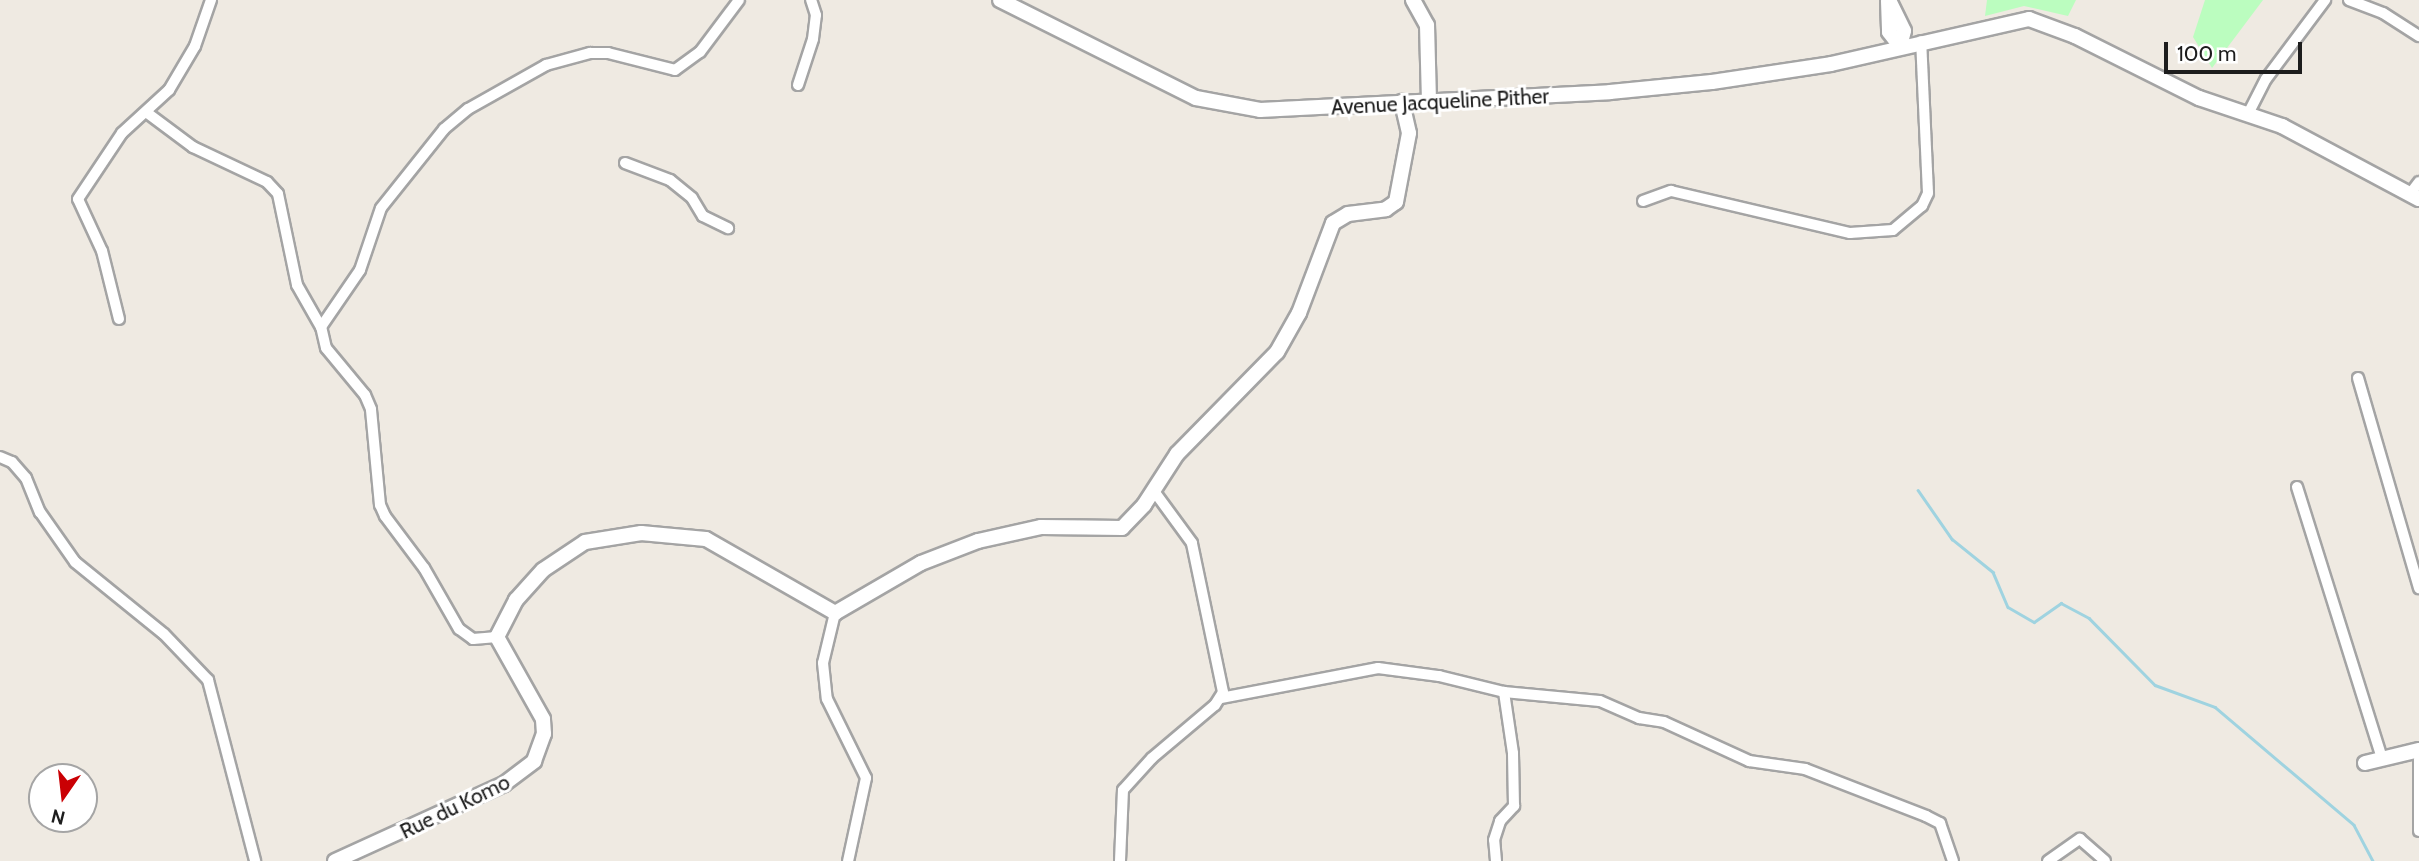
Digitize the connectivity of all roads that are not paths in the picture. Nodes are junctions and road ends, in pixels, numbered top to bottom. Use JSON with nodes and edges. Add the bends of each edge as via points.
{"nodes":[{"id":1,"x":211,"y":0,"type":"edge"},
{"id":2,"x":738,"y":0,"type":"edge"},
{"id":3,"x":811,"y":0,"type":"edge"},
{"id":4,"x":1000,"y":0,"type":"edge"},
{"id":5,"x":1413,"y":0,"type":"edge"},
{"id":6,"x":1889,"y":0,"type":"edge"},
{"id":7,"x":2325,"y":0,"type":"edge"},
{"id":8,"x":2349,"y":0,"type":"edge"},
{"id":9,"x":1893,"y":18,"type":"junction"},
{"id":10,"x":2419,"y":36,"type":"edge"},
{"id":11,"x":1938,"y":37,"type":"junction"},
{"id":12,"x":1921,"y":41,"type":"junction"},
{"id":13,"x":1900,"y":46,"type":"junction"},
{"id":14,"x":1866,"y":55,"type":"junction"},
{"id":15,"x":797,"y":85,"type":"dead end"},
{"id":16,"x":1429,"y":99,"type":"junction"},
{"id":17,"x":1402,"y":102,"type":"junction"},
{"id":18,"x":146,"y":112,"type":"junction"},
{"id":19,"x":2248,"y":114,"type":"junction"},
{"id":20,"x":625,"y":163,"type":"dead end"},
{"id":21,"x":2416,"y":192,"type":"edge"},
{"id":22,"x":1643,"y":201,"type":"dead end"},
{"id":23,"x":728,"y":228,"type":"dead end"},
{"id":24,"x":119,"y":319,"type":"dead end"},
{"id":25,"x":321,"y":327,"type":"junction"},
{"id":26,"x":2358,"y":378,"type":"dead end"},
{"id":27,"x":0,"y":457,"type":"edge"},
{"id":28,"x":2297,"y":487,"type":"dead end"},
{"id":29,"x":1154,"y":491,"type":"junction"},
{"id":30,"x":2419,"y":588,"type":"edge"},
{"id":31,"x":835,"y":613,"type":"junction"},
{"id":32,"x":497,"y":636,"type":"junction"},
{"id":33,"x":1504,"y":692,"type":"junction"},
{"id":34,"x":1221,"y":698,"type":"junction"},
{"id":35,"x":2419,"y":750,"type":"edge"},
{"id":36,"x":2382,"y":759,"type":"junction"},
{"id":37,"x":2419,"y":759,"type":"edge"},
{"id":38,"x":2365,"y":763,"type":"dead end"},
{"id":39,"x":2419,"y":831,"type":"edge"},
{"id":40,"x":255,"y":861,"type":"edge"},
{"id":41,"x":335,"y":861,"type":"edge"},
{"id":42,"x":848,"y":861,"type":"edge"},
{"id":43,"x":1119,"y":861,"type":"edge"},
{"id":44,"x":1496,"y":861,"type":"edge"},
{"id":45,"x":1953,"y":861,"type":"edge"},
{"id":46,"x":2048,"y":861,"type":"edge"},
{"id":47,"x":2105,"y":861,"type":"edge"}],
"edges":[{"from":1,"to":18,"type":"street","via":[[181,72]]},
{"from":2,"to":25,"type":"street","via":[[700,52],[675,70],[608,53],[590,53],[546,65],[468,109],[444,129],[381,208],[360,270]]},
{"from":3,"to":15,"type":"street","via":[[816,15],[813,39]]},
{"from":4,"to":17,"type":"street","name":"Avenue Jacqueline Pither","via":[[1181,91],[1225,105],[1260,110]]},
{"from":5,"to":16,"type":"street","via":[[1427,25]]},
{"from":6,"to":9,"type":"street"},
{"from":7,"to":19,"type":"street","via":[[2266,79]]},
{"from":8,"to":10,"type":"street","via":[[2383,13]]},
{"from":9,"to":11,"type":"street","via":[[1913,32]]},
{"from":9,"to":13,"type":"street","via":[[1904,32]]},
{"from":9,"to":14,"type":"street","via":[[1881,43]]},
{"from":11,"to":12,"type":"street","name":"Avenue Jacqueline Pither"},
{"from":11,"to":19,"type":"street","name":"Avenue Jacqueline Pither","via":[[2020,19],[2042,22],[2199,98]]},
{"from":12,"to":13,"type":"street","name":"Avenue Jacqueline Pither"},
{"from":12,"to":22,"type":"street","via":[[1928,193],[1915,214],[1893,230],[1850,233],[1671,191]]},
{"from":13,"to":14,"type":"street","name":"Avenue Jacqueline Pither"},
{"from":14,"to":16,"type":"street","name":"Avenue Jacqueline Pither","via":[[1796,70],[1649,88]]},
{"from":16,"to":17,"type":"street","name":"Avenue Jacqueline Pither"},
{"from":17,"to":29,"type":"street","via":[[1409,133],[1396,202],[1386,209],[1348,214],[1333,223],[1282,345],[1177,454]]},
{"from":18,"to":24,"type":"street","via":[[122,133],[78,199],[102,251]]},
{"from":18,"to":25,"type":"street","via":[[193,147],[267,182],[278,194],[297,285]]},
{"from":19,"to":21,"type":"street","name":"Avenue Jacqueline Pither"},
{"from":20,"to":23,"type":"street","via":[[670,180],[692,198],[703,216]]},
{"from":25,"to":32,"type":"street","via":[[326,348],[371,409],[380,505],[385,516],[424,568],[459,629],[473,639]]},
{"from":26,"to":30,"type":"street"},
{"from":27,"to":40,"type":"street","via":[[12,462],[26,478],[40,512],[75,562],[164,634],[208,680]]},
{"from":28,"to":36,"type":"street"},
{"from":29,"to":31,"type":"street","via":[[1122,528],[1041,527],[978,541],[921,563]]},
{"from":29,"to":34,"type":"street","via":[[1192,543]]},
{"from":31,"to":32,"type":"street","via":[[714,542],[641,533],[596,539],[563,554],[516,600]]},
{"from":31,"to":42,"type":"street","via":[[823,663],[827,699],[866,778]]},
{"from":32,"to":41,"type":"street","name":"Rue du Komo","via":[[543,719],[544,734],[534,761],[504,784]]},
{"from":33,"to":34,"type":"street","via":[[1439,676],[1378,668]]},
{"from":33,"to":44,"type":"street","via":[[1513,753],[1514,806],[1500,821],[1494,840]]},
{"from":33,"to":45,"type":"street","via":[[1600,701],[1639,718],[1664,722],[1749,761],[1805,769],[1867,792],[1940,823]]},
{"from":34,"to":43,"type":"street","via":[[1123,790]]},
{"from":35,"to":36,"type":"street"},
{"from":36,"to":38,"type":"street"},
{"from":37,"to":39,"type":"street"},
{"from":46,"to":47,"type":"street","via":[[2080,839]]}]}
